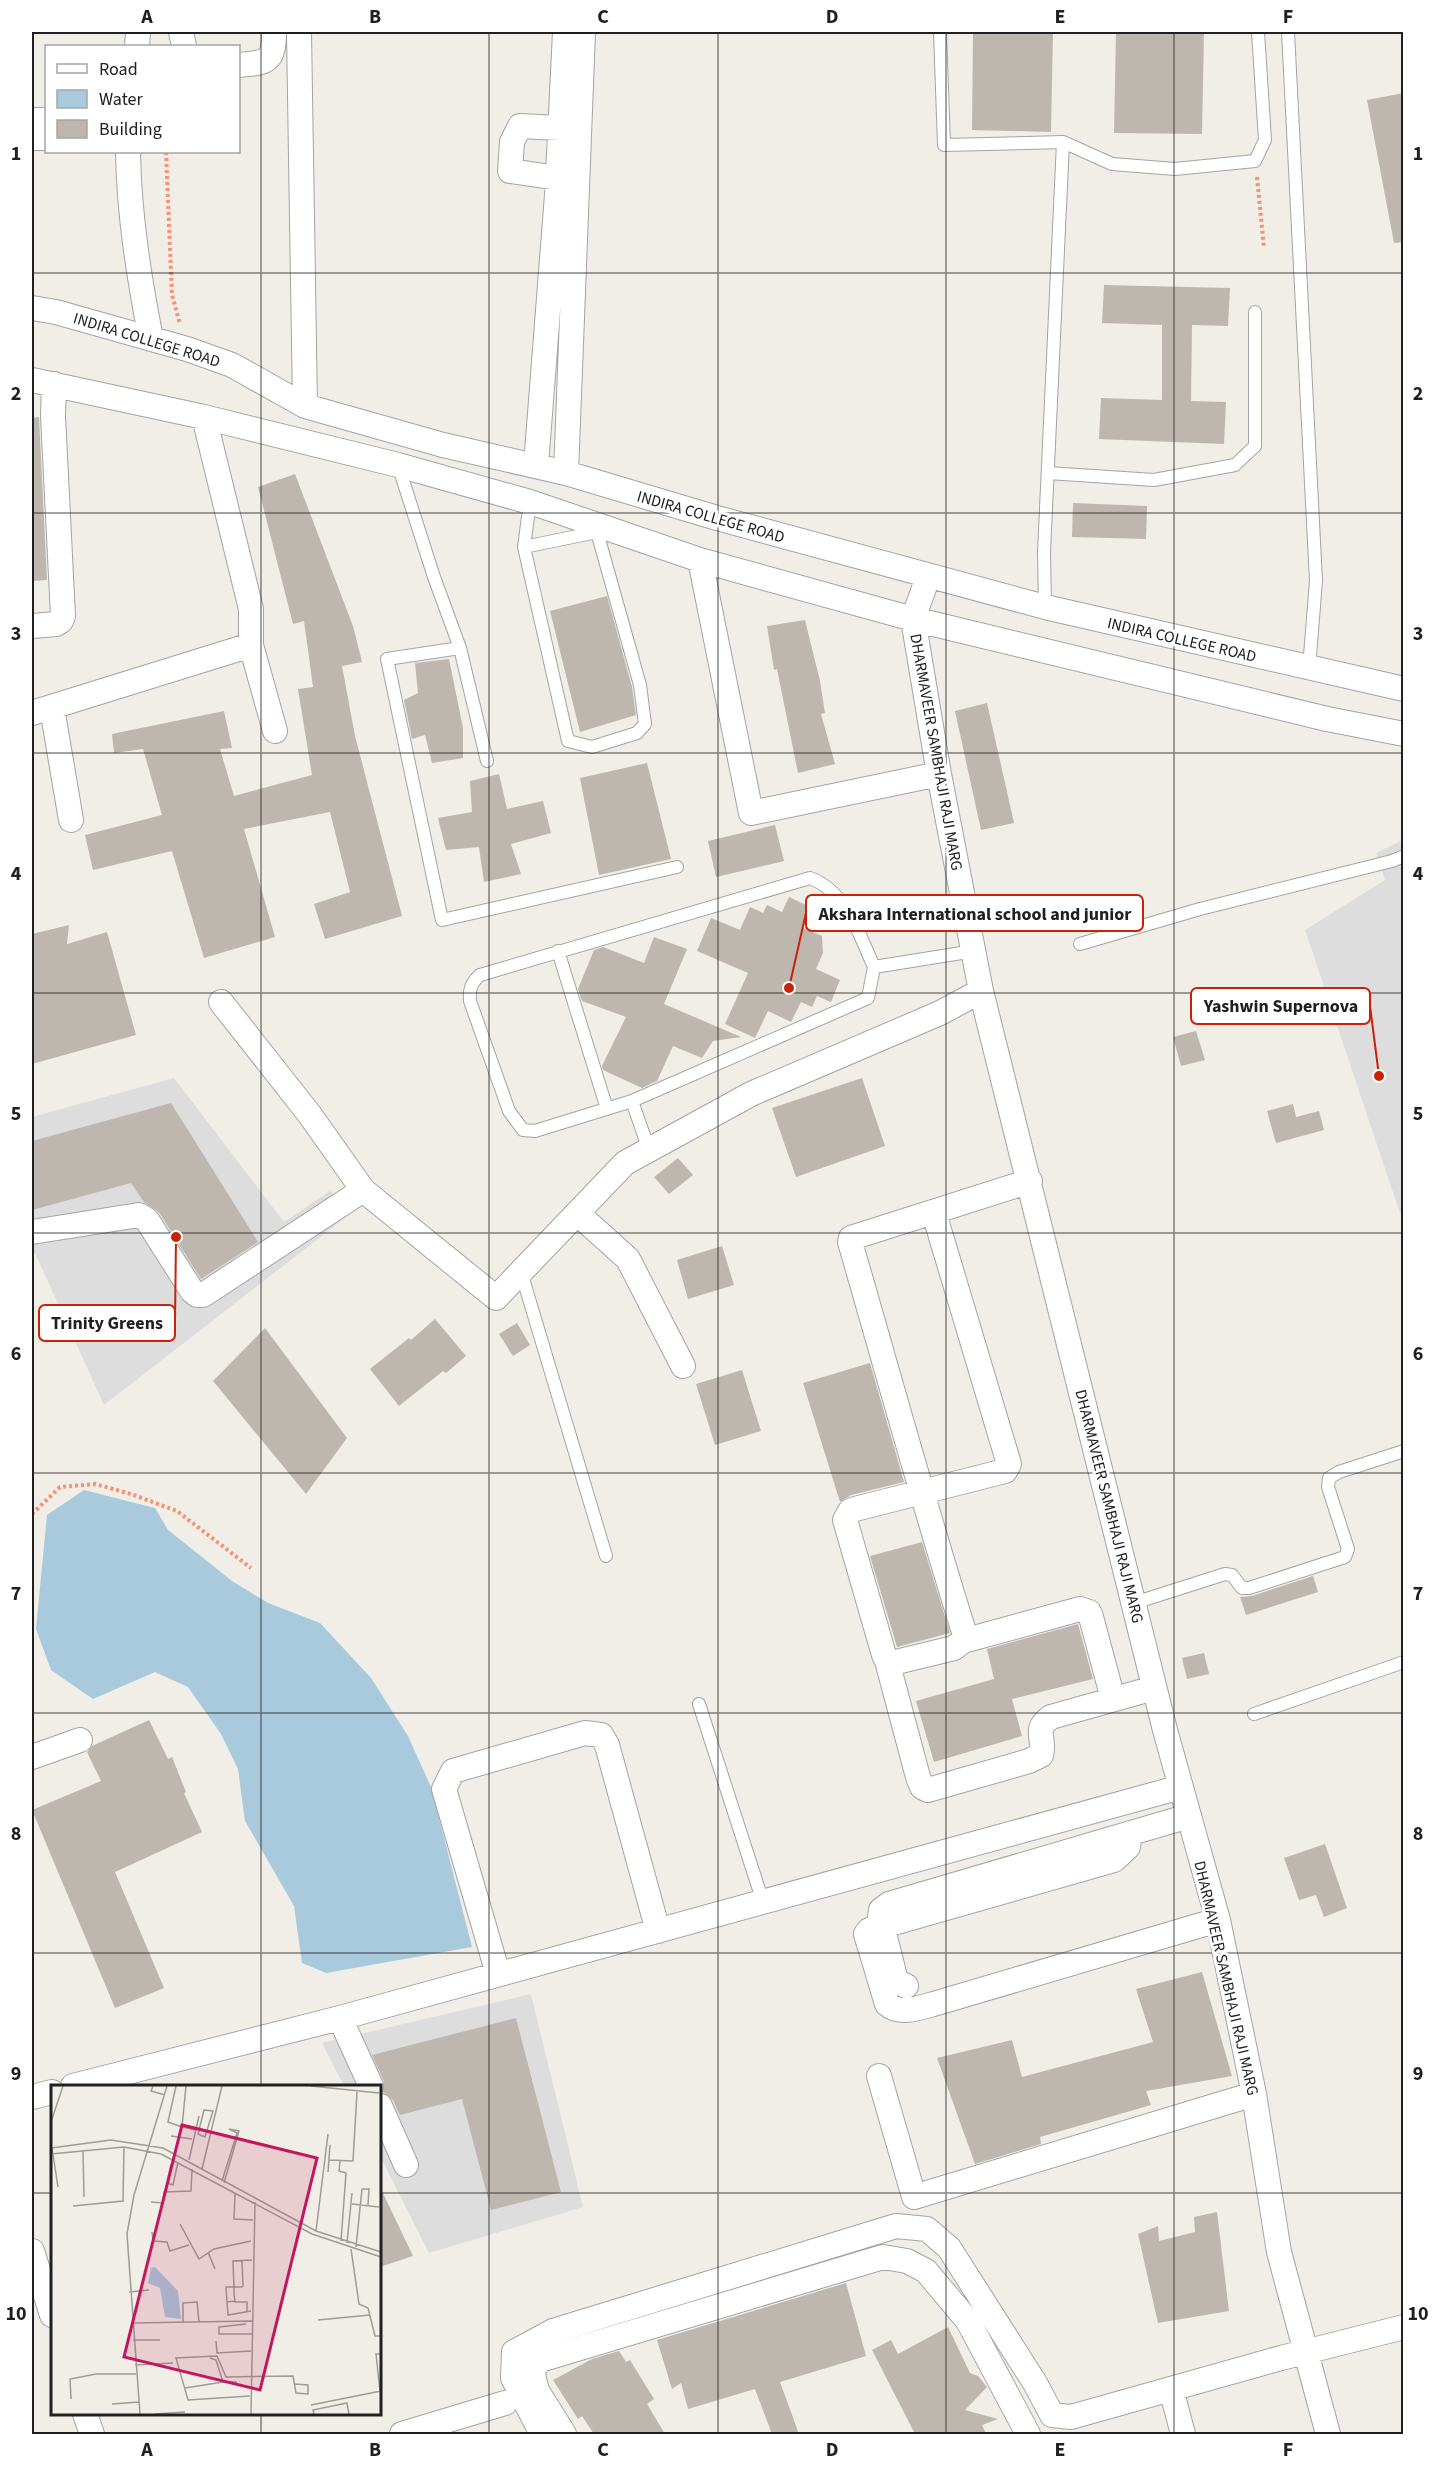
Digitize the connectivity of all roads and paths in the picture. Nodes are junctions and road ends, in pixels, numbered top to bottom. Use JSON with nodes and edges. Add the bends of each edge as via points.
{"nodes":[{"id":1,"x":273,"y":32,"type":"edge"},
{"id":2,"x":298,"y":32,"type":"edge"},
{"id":3,"x":565,"y":32,"type":"edge"},
{"id":4,"x":583,"y":32,"type":"edge"},
{"id":5,"x":940,"y":32,"type":"edge"},
{"id":6,"x":1258,"y":32,"type":"edge"},
{"id":7,"x":1288,"y":32,"type":"edge"},
{"id":8,"x":268,"y":59,"type":"junction"},
{"id":9,"x":298,"y":60,"type":"junction"},
{"id":10,"x":240,"y":65,"type":"edge"},
{"id":11,"x":560,"y":128,"type":"junction"},
{"id":12,"x":1063,"y":142,"type":"junction"},
{"id":13,"x":128,"y":153,"type":"edge"},
{"id":14,"x":166,"y":153,"type":"edge"},
{"id":15,"x":1255,"y":161,"type":"junction"},
{"id":16,"x":564,"y":189,"type":"junction"},
{"id":17,"x":1264,"y":248,"type":"dead end"},
{"id":18,"x":32,"y":308,"type":"edge"},
{"id":19,"x":1255,"y":312,"type":"dead end"},
{"id":20,"x":151,"y":339,"type":"junction"},
{"id":21,"x":187,"y":349,"type":"junction"},
{"id":22,"x":43,"y":382,"type":"edge"},
{"id":23,"x":305,"y":406,"type":"junction"},
{"id":24,"x":204,"y":417,"type":"junction"},
{"id":25,"x":398,"y":465,"type":"junction"},
{"id":26,"x":536,"y":465,"type":"junction"},
{"id":27,"x":566,"y":473,"type":"junction"},
{"id":28,"x":1048,"y":473,"type":"junction"},
{"id":29,"x":530,"y":502,"type":"junction"},
{"id":30,"x":524,"y":547,"type":"junction"},
{"id":31,"x":699,"y":560,"type":"junction"},
{"id":32,"x":928,"y":577,"type":"junction"},
{"id":33,"x":1045,"y":607,"type":"junction"},
{"id":34,"x":913,"y":618,"type":"junction"},
{"id":35,"x":32,"y":626,"type":"edge"},
{"id":36,"x":251,"y":645,"type":"junction"},
{"id":37,"x":460,"y":648,"type":"junction"},
{"id":38,"x":1309,"y":668,"type":"junction"},
{"id":39,"x":1404,"y":689,"type":"edge"},
{"id":40,"x":41,"y":711,"type":"edge"},
{"id":41,"x":275,"y":731,"type":"dead end"},
{"id":42,"x":1404,"y":734,"type":"edge"},
{"id":43,"x":488,"y":761,"type":"dead end"},
{"id":44,"x":939,"y":774,"type":"junction"},
{"id":45,"x":71,"y":820,"type":"dead end"},
{"id":46,"x":1404,"y":856,"type":"edge"},
{"id":47,"x":677,"y":867,"type":"dead end"},
{"id":48,"x":1080,"y":944,"type":"dead end"},
{"id":49,"x":558,"y":951,"type":"junction"},
{"id":50,"x":974,"y":951,"type":"junction"},
{"id":51,"x":874,"y":967,"type":"junction"},
{"id":52,"x":981,"y":991,"type":"junction"},
{"id":53,"x":221,"y":1002,"type":"dead end"},
{"id":54,"x":632,"y":1101,"type":"junction"},
{"id":55,"x":606,"y":1109,"type":"junction"},
{"id":56,"x":649,"y":1150,"type":"junction"},
{"id":57,"x":1030,"y":1181,"type":"junction"},
{"id":58,"x":363,"y":1190,"type":"junction"},
{"id":59,"x":577,"y":1213,"type":"junction"},
{"id":60,"x":934,"y":1213,"type":"junction"},
{"id":61,"x":32,"y":1232,"type":"edge"},
{"id":62,"x":521,"y":1272,"type":"junction"},
{"id":63,"x":684,"y":1366,"type":"dead end"},
{"id":64,"x":1404,"y":1451,"type":"edge"},
{"id":65,"x":922,"y":1491,"type":"junction"},
{"id":66,"x":32,"y":1514,"type":"edge"},
{"id":67,"x":606,"y":1556,"type":"dead end"},
{"id":68,"x":251,"y":1568,"type":"dead end"},
{"id":69,"x":1134,"y":1603,"type":"junction"},
{"id":70,"x":963,"y":1641,"type":"junction"},
{"id":71,"x":887,"y":1661,"type":"junction"},
{"id":72,"x":1404,"y":1662,"type":"edge"},
{"id":73,"x":1154,"y":1688,"type":"junction"},
{"id":74,"x":1113,"y":1699,"type":"junction"},
{"id":75,"x":699,"y":1704,"type":"dead end"},
{"id":76,"x":1254,"y":1714,"type":"dead end"},
{"id":77,"x":80,"y":1740,"type":"dead end"},
{"id":78,"x":32,"y":1757,"type":"edge"},
{"id":79,"x":1181,"y":1787,"type":"junction"},
{"id":80,"x":1189,"y":1816,"type":"junction"},
{"id":81,"x":763,"y":1902,"type":"junction"},
{"id":82,"x":1218,"y":1920,"type":"junction"},
{"id":83,"x":882,"y":1926,"type":"junction"},
{"id":84,"x":658,"y":1931,"type":"junction"},
{"id":85,"x":498,"y":1974,"type":"junction"},
{"id":86,"x":906,"y":1986,"type":"dead end"},
{"id":87,"x":340,"y":2018,"type":"junction"},
{"id":88,"x":879,"y":2076,"type":"dead end"},
{"id":89,"x":77,"y":2085,"type":"edge"},
{"id":90,"x":371,"y":2085,"type":"edge"},
{"id":91,"x":51,"y":2092,"type":"edge"},
{"id":92,"x":1254,"y":2094,"type":"junction"},
{"id":93,"x":32,"y":2097,"type":"edge"},
{"id":94,"x":381,"y":2108,"type":"edge"},
{"id":95,"x":406,"y":2165,"type":"dead end"},
{"id":96,"x":32,"y":2251,"type":"edge"},
{"id":97,"x":46,"y":2277,"type":"edge"},
{"id":98,"x":51,"y":2309,"type":"edge"},
{"id":99,"x":1404,"y":2327,"type":"edge"},
{"id":100,"x":1305,"y":2352,"type":"junction"},
{"id":101,"x":1171,"y":2389,"type":"junction"},
{"id":102,"x":505,"y":2403,"type":"dead end"},
{"id":103,"x":85,"y":2415,"type":"edge"},
{"id":104,"x":92,"y":2434,"type":"edge"},
{"id":105,"x":402,"y":2434,"type":"edge"},
{"id":106,"x":542,"y":2434,"type":"edge"},
{"id":107,"x":564,"y":2434,"type":"edge"},
{"id":108,"x":1028,"y":2434,"type":"edge"},
{"id":109,"x":1183,"y":2434,"type":"edge"},
{"id":110,"x":1328,"y":2434,"type":"edge"}],
"edges":[{"from":1,"to":8,"type":"street","via":[[274,50]]},
{"from":2,"to":9,"type":"street"},
{"from":3,"to":11,"type":"street"},
{"from":4,"to":16,"type":"street"},
{"from":5,"to":12,"type":"lane","via":[[944,145]]},
{"from":6,"to":15,"type":"lane","via":[[1265,140]]},
{"from":7,"to":38,"type":"lane","via":[[1316,581]]},
{"from":8,"to":9,"type":"street"},
{"from":8,"to":10,"type":"street","via":[[259,64]]},
{"from":9,"to":23,"type":"street"},
{"from":11,"to":16,"type":"street"},
{"from":11,"to":16,"type":"street","via":[[520,126],[512,142],[510,171]]},
{"from":12,"to":15,"type":"lane","via":[[1112,164],[1175,169]]},
{"from":12,"to":28,"type":"lane"},
{"from":13,"to":20,"type":"street","via":[[131,214]]},
{"from":14,"to":21,"type":"path","via":[[172,295]]},
{"from":15,"to":17,"type":"path"},
{"from":16,"to":26,"type":"street"},
{"from":16,"to":27,"type":"street"},
{"from":18,"to":20,"type":"street","name":"INDIRA COLLEGE ROAD"},
{"from":19,"to":28,"type":"lane","via":[[1255,446],[1235,465],[1154,480]]},
{"from":20,"to":21,"type":"street","name":"INDIRA COLLEGE ROAD"},
{"from":21,"to":23,"type":"street","name":"INDIRA COLLEGE ROAD","via":[[232,365]]},
{"from":22,"to":24,"type":"street"},
{"from":22,"to":35,"type":"street","via":[[53,416],[63,616],[56,624]]},
{"from":23,"to":26,"type":"street","name":"INDIRA COLLEGE ROAD","via":[[443,445]]},
{"from":24,"to":25,"type":"street"},
{"from":24,"to":36,"type":"street","via":[[251,609]]},
{"from":25,"to":29,"type":"street"},
{"from":25,"to":37,"type":"lane"},
{"from":26,"to":27,"type":"street","name":"INDIRA COLLEGE ROAD"},
{"from":27,"to":32,"type":"street","name":"INDIRA COLLEGE ROAD"},
{"from":28,"to":33,"type":"lane"},
{"from":29,"to":30,"type":"lane"},
{"from":29,"to":31,"type":"street"},
{"from":30,"to":30,"type":"lane","via":[[568,741],[592,747],[638,733],[645,724],[640,685],[597,532]]},
{"from":31,"to":34,"type":"street"},
{"from":31,"to":44,"type":"street","via":[[752,813]]},
{"from":32,"to":33,"type":"street","name":"INDIRA COLLEGE ROAD"},
{"from":32,"to":34,"type":"street","name":"DHARMAVEER SAMBHAJI RAJI MARG"},
{"from":33,"to":38,"type":"street","name":"INDIRA COLLEGE ROAD"},
{"from":34,"to":42,"type":"street"},
{"from":34,"to":44,"type":"street","name":"DHARMAVEER SAMBHAJI RAJI MARG"},
{"from":36,"to":40,"type":"street"},
{"from":36,"to":41,"type":"street"},
{"from":37,"to":43,"type":"lane"},
{"from":37,"to":47,"type":"lane","via":[[387,658],[442,920]]},
{"from":38,"to":39,"type":"street","name":"INDIRA COLLEGE ROAD"},
{"from":40,"to":45,"type":"street"},
{"from":44,"to":50,"type":"street","name":"DHARMAVEER SAMBHAJI RAJI MARG"},
{"from":46,"to":48,"type":"lane"},
{"from":49,"to":51,"type":"lane","via":[[810,878],[824,883],[839,898]]},
{"from":49,"to":55,"type":"lane"},
{"from":49,"to":55,"type":"lane","via":[[480,975],[472,981],[470,1001],[509,1111],[523,1130],[535,1131]]},
{"from":50,"to":51,"type":"lane"},
{"from":50,"to":52,"type":"street","name":"DHARMAVEER SAMBHAJI RAJI MARG"},
{"from":51,"to":54,"type":"lane","via":[[868,998]]},
{"from":52,"to":56,"type":"street","via":[[940,1013],[751,1094]]},
{"from":52,"to":57,"type":"street","name":"DHARMAVEER SAMBHAJI RAJI MARG"},
{"from":53,"to":58,"type":"street"},
{"from":54,"to":55,"type":"lane"},
{"from":54,"to":56,"type":"lane"},
{"from":56,"to":59,"type":"street","via":[[625,1162]]},
{"from":57,"to":60,"type":"street"},
{"from":57,"to":69,"type":"street","name":"DHARMAVEER SAMBHAJI RAJI MARG"},
{"from":58,"to":61,"type":"street","via":[[202,1295],[192,1291],[147,1220],[139,1215]]},
{"from":58,"to":62,"type":"street","via":[[496,1298]]},
{"from":59,"to":62,"type":"street"},
{"from":59,"to":63,"type":"street","via":[[628,1259]]},
{"from":60,"to":65,"type":"street","via":[[855,1236],[850,1242]]},
{"from":60,"to":65,"type":"street","via":[[1009,1464],[1005,1471]]},
{"from":62,"to":67,"type":"lane"},
{"from":64,"to":69,"type":"lane","via":[[1329,1478],[1328,1487],[1348,1549],[1345,1557],[1249,1588],[1242,1588],[1232,1575],[1225,1574]]},
{"from":65,"to":70,"type":"street","via":[[965,1635]]},
{"from":65,"to":71,"type":"street","via":[[855,1509],[845,1520]]},
{"from":66,"to":68,"type":"path","via":[[60,1487],[95,1485],[132,1494],[177,1511]]},
{"from":69,"to":73,"type":"street","name":"DHARMAVEER SAMBHAJI RAJI MARG"},
{"from":70,"to":71,"type":"street","via":[[942,1652],[898,1663]]},
{"from":70,"to":74,"type":"street","via":[[1085,1610],[1091,1617]]},
{"from":71,"to":74,"type":"street","via":[[918,1777],[928,1790],[1029,1761],[1041,1755],[1041,1729],[1051,1717]]},
{"from":72,"to":76,"type":"lane"},
{"from":73,"to":74,"type":"street"},
{"from":73,"to":79,"type":"street","name":"DHARMAVEER SAMBHAJI RAJI MARG"},
{"from":75,"to":81,"type":"lane"},
{"from":77,"to":78,"type":"street"},
{"from":79,"to":80,"type":"street","name":"DHARMAVEER SAMBHAJI RAJI MARG"},
{"from":79,"to":81,"type":"street"},
{"from":80,"to":82,"type":"street","name":"DHARMAVEER SAMBHAJI RAJI MARG"},
{"from":80,"to":83,"type":"street","via":[[1130,1833],[1128,1847],[1114,1860]]},
{"from":81,"to":84,"type":"street"},
{"from":82,"to":83,"type":"street","via":[[937,2003],[900,2010],[887,2004],[866,1934]]},
{"from":82,"to":92,"type":"street","name":"DHARMAVEER SAMBHAJI RAJI MARG"},
{"from":83,"to":86,"type":"street","via":[[896,1981]]},
{"from":84,"to":85,"type":"street"},
{"from":84,"to":85,"type":"street","via":[[607,1745],[601,1735],[585,1733],[453,1771],[447,1779],[444,1789]]},
{"from":85,"to":87,"type":"street"},
{"from":87,"to":89,"type":"street"},
{"from":87,"to":90,"type":"street"},
{"from":88,"to":92,"type":"street","via":[[914,2197]]},
{"from":91,"to":93,"type":"street"},
{"from":92,"to":100,"type":"street","name":"DHARMAVEER SAMBHAJI RAJI MARG","via":[[1279,2252]]},
{"from":94,"to":95,"type":"street"},
{"from":96,"to":97,"type":"street"},
{"from":97,"to":98,"type":"street"},
{"from":99,"to":100,"type":"street"},
{"from":100,"to":101,"type":"street"},
{"from":100,"to":110,"type":"street","name":"DHARMAVEER SAMBHAJI RAJI MARG"},
{"from":101,"to":106,"type":"street","via":[[1071,2417],[1052,2415],[949,2248],[927,2229],[896,2226],[553,2331],[514,2352],[513,2378]]},
{"from":101,"to":109,"type":"street"},
{"from":102,"to":105,"type":"street"},
{"from":103,"to":104,"type":"street"},
{"from":107,"to":108,"type":"street","via":[[537,2391],[532,2371],[540,2360],[883,2257],[907,2261],[926,2271],[968,2321]]}]}
